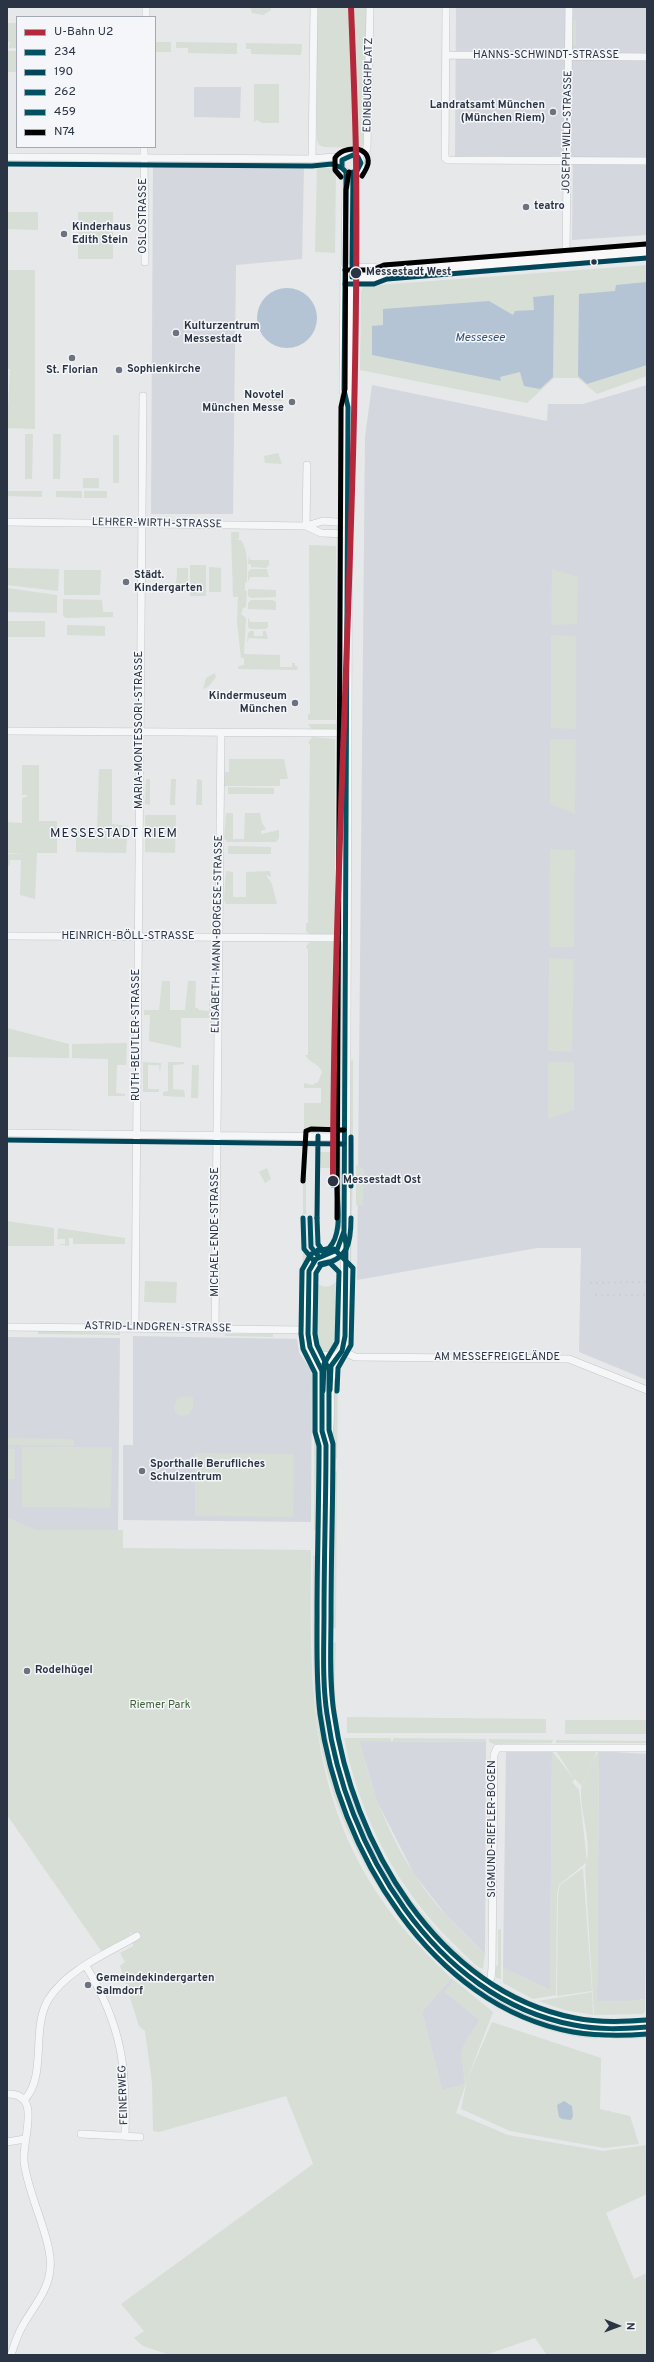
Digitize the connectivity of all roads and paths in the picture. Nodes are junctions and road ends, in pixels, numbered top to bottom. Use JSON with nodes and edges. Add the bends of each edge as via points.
{"nodes":[{"id":1,"x":314,"y":7,"type":"edge"},
{"id":2,"x":370,"y":7,"type":"edge"},
{"id":3,"x":446,"y":7,"type":"edge"},
{"id":4,"x":569,"y":7,"type":"edge"},
{"id":5,"x":446,"y":55,"type":"junction"},
{"id":6,"x":568,"y":57,"type":"junction"},
{"id":7,"x":647,"y":57,"type":"edge"},
{"id":8,"x":144,"y":148,"type":"edge"},
{"id":9,"x":7,"y":157,"type":"edge"},
{"id":10,"x":358,"y":157,"type":"junction"},
{"id":11,"x":144,"y":158,"type":"junction"},
{"id":12,"x":312,"y":159,"type":"junction"},
{"id":13,"x":342,"y":160,"type":"junction"},
{"id":14,"x":647,"y":161,"type":"edge"},
{"id":15,"x":568,"y":162,"type":"junction"},
{"id":16,"x":346,"y":172,"type":"junction"},
{"id":17,"x":356,"y":173,"type":"junction"},
{"id":18,"x":647,"y":251,"type":"edge"},
{"id":19,"x":566,"y":258,"type":"junction"},
{"id":20,"x":145,"y":262,"type":"dead end"},
{"id":21,"x":349,"y":273,"type":"junction"},
{"id":22,"x":143,"y":396,"type":"dead end"},
{"id":23,"x":307,"y":465,"type":"dead end"},
{"id":24,"x":7,"y":522,"type":"edge"},
{"id":25,"x":348,"y":523,"type":"junction"},
{"id":26,"x":142,"y":524,"type":"junction"},
{"id":27,"x":306,"y":526,"type":"junction"},
{"id":28,"x":348,"y":534,"type":"junction"},
{"id":29,"x":7,"y":731,"type":"edge"},
{"id":30,"x":139,"y":732,"type":"junction"},
{"id":31,"x":220,"y":733,"type":"junction"},
{"id":32,"x":347,"y":733,"type":"junction"},
{"id":33,"x":7,"y":936,"type":"edge"},
{"id":34,"x":138,"y":937,"type":"junction"},
{"id":35,"x":217,"y":937,"type":"junction"},
{"id":36,"x":345,"y":938,"type":"junction"},
{"id":37,"x":7,"y":1133,"type":"edge"},
{"id":38,"x":136,"y":1134,"type":"junction"},
{"id":39,"x":216,"y":1134,"type":"junction"},
{"id":40,"x":344,"y":1138,"type":"junction"},
{"id":41,"x":344,"y":1231,"type":"junction"},
{"id":42,"x":331,"y":1255,"type":"junction"},
{"id":43,"x":346,"y":1269,"type":"junction"},
{"id":44,"x":7,"y":1327,"type":"edge"},
{"id":45,"x":135,"y":1328,"type":"junction"},
{"id":46,"x":215,"y":1329,"type":"junction"},
{"id":47,"x":308,"y":1330,"type":"junction"},
{"id":48,"x":338,"y":1354,"type":"junction"},
{"id":49,"x":316,"y":1355,"type":"junction"},
{"id":50,"x":647,"y":1390,"type":"edge"},
{"id":51,"x":326,"y":1445,"type":"junction"},
{"id":52,"x":647,"y":1748,"type":"edge"},
{"id":53,"x":137,"y":1936,"type":"dead end"},
{"id":54,"x":86,"y":1966,"type":"junction"},
{"id":55,"x":485,"y":1988,"type":"junction"},
{"id":56,"x":647,"y":2027,"type":"edge"},
{"id":57,"x":7,"y":2094,"type":"edge"},
{"id":58,"x":25,"y":2099,"type":"junction"},
{"id":59,"x":81,"y":2134,"type":"dead end"},
{"id":60,"x":125,"y":2136,"type":"junction"},
{"id":61,"x":140,"y":2137,"type":"dead end"},
{"id":62,"x":25,"y":2139,"type":"junction"},
{"id":63,"x":7,"y":2142,"type":"edge"},
{"id":64,"x":11,"y":2355,"type":"edge"}],
"edges":[{"from":1,"to":12,"type":"street"},
{"from":2,"to":10,"type":"street","name":"EDINBURGHPLATZ","via":[[368,149]]},
{"from":3,"to":5,"type":"street"},
{"from":4,"to":6,"type":"street","name":"JOSEPH-WILD-STRASSE"},
{"from":5,"to":6,"type":"street","name":"HANNS-SCHWINDT-STRASSE"},
{"from":5,"to":15,"type":"street","via":[[445,158]]},
{"from":6,"to":7,"type":"street","name":"HANNS-SCHWINDT-STRASSE"},
{"from":6,"to":15,"type":"street","name":"JOSEPH-WILD-STRASSE"},
{"from":8,"to":11,"type":"street","name":"OSLOSTRASSE"},
{"from":9,"to":11,"type":"street"},
{"from":10,"to":13,"type":"street","via":[[350,155]]},
{"from":10,"to":17,"type":"street","via":[[361,166]]},
{"from":11,"to":12,"type":"street"},
{"from":11,"to":20,"type":"street","name":"OSLOSTRASSE"},
{"from":12,"to":13,"type":"street"},
{"from":13,"to":16,"type":"street","via":[[342,168]]},
{"from":14,"to":15,"type":"street"},
{"from":15,"to":19,"type":"street","name":"JOSEPH-WILD-STRASSE"},
{"from":16,"to":17,"type":"street"},
{"from":16,"to":21,"type":"street"},
{"from":17,"to":21,"type":"street"},
{"from":18,"to":19,"type":"main road"},
{"from":19,"to":21,"type":"main road","via":[[385,272],[373,268]]},
{"from":21,"to":25,"type":"main road","via":[[352,390],[348,407]]},
{"from":22,"to":26,"type":"street","name":"MARIA-MONTESSORI-STRASSE"},
{"from":23,"to":27,"type":"street"},
{"from":24,"to":26,"type":"street","name":"LEHRER-WIRTH-STRASSE"},
{"from":25,"to":27,"type":"street","name":"LEHRER-WIRTH-STRASSE","via":[[323,521]]},
{"from":25,"to":28,"type":"main road"},
{"from":26,"to":27,"type":"street","name":"LEHRER-WIRTH-STRASSE"},
{"from":26,"to":30,"type":"street","name":"MARIA-MONTESSORI-STRASSE"},
{"from":27,"to":28,"type":"street","name":"LEHRER-WIRTH-STRASSE","via":[[321,533]]},
{"from":28,"to":32,"type":"main road"},
{"from":29,"to":30,"type":"street"},
{"from":30,"to":31,"type":"street"},
{"from":30,"to":34,"type":"street","name":"MARIA-MONTESSORI-STRASSE"},
{"from":31,"to":32,"type":"street"},
{"from":31,"to":35,"type":"street","name":"ELISABETH-MANN-BORGESE-STRASSE"},
{"from":32,"to":36,"type":"main road"},
{"from":33,"to":34,"type":"street","name":"HEINRICH-BÖLL-STRASSE"},
{"from":34,"to":35,"type":"street","name":"HEINRICH-BÖLL-STRASSE"},
{"from":34,"to":38,"type":"street","name":"RUTH-BEUTLER-STRASSE"},
{"from":35,"to":36,"type":"street","name":"HEINRICH-BÖLL-STRASSE"},
{"from":35,"to":39,"type":"street","name":"ELISABETH-MANN-BORGESE-STRASSE"},
{"from":36,"to":40,"type":"main road"},
{"from":37,"to":38,"type":"street"},
{"from":38,"to":39,"type":"street"},
{"from":38,"to":45,"type":"street","name":"RUTH-BEUTLER-STRASSE"},
{"from":39,"to":40,"type":"street"},
{"from":39,"to":46,"type":"street","name":"MICHAEL-ENDE-STRASSE"},
{"from":40,"to":41,"type":"main road"},
{"from":41,"to":42,"type":"main road","via":[[340,1247]]},
{"from":41,"to":43,"type":"main road"},
{"from":42,"to":43,"type":"main road"},
{"from":42,"to":47,"type":"main road","via":[[316,1259],[309,1271]]},
{"from":43,"to":48,"type":"main road","via":[[345,1336]]},
{"from":44,"to":45,"type":"street","name":"ASTRID-LINDGREN-STRASSE"},
{"from":45,"to":46,"type":"street","name":"ASTRID-LINDGREN-STRASSE"},
{"from":46,"to":47,"type":"street","name":"ASTRID-LINDGREN-STRASSE"},
{"from":47,"to":49,"type":"main road","via":[[310,1347]]},
{"from":48,"to":49,"type":"main road"},
{"from":48,"to":50,"type":"street","name":"AM MESSEFREIGELÄNDE","via":[[569,1359]]},
{"from":48,"to":51,"type":"main road","via":[[330,1369],[330,1431]]},
{"from":49,"to":51,"type":"main road","via":[[322,1371],[322,1431]]},
{"from":51,"to":55,"type":"main road","via":[[324,1678],[327,1713],[339,1774],[363,1839],[395,1895],[437,1947]]},
{"from":52,"to":55,"type":"street","name":"SIGMUND-RIEFLER-BOGEN","via":[[497,1748],[494,1755],[492,1968],[491,1978]]},
{"from":53,"to":54,"type":"street"},
{"from":54,"to":58,"type":"street","via":[[62,1983],[47,2001],[41,2020],[32,2092]]},
{"from":54,"to":60,"type":"street","name":"FEINERWEG","via":[[108,2006],[122,2052],[126,2081]]},
{"from":55,"to":56,"type":"main road","via":[[520,2008],[556,2021],[586,2028]]},
{"from":57,"to":58,"type":"street","via":[[18,2094]]},
{"from":58,"to":62,"type":"street","via":[[29,2109]]},
{"from":59,"to":60,"type":"street","name":"FEINERWEG"},
{"from":60,"to":61,"type":"street","name":"FEINERWEG"},
{"from":62,"to":63,"type":"street"},
{"from":62,"to":64,"type":"street","via":[[27,2181],[49,2253],[50,2270],[43,2294],[17,2336]]}]}
